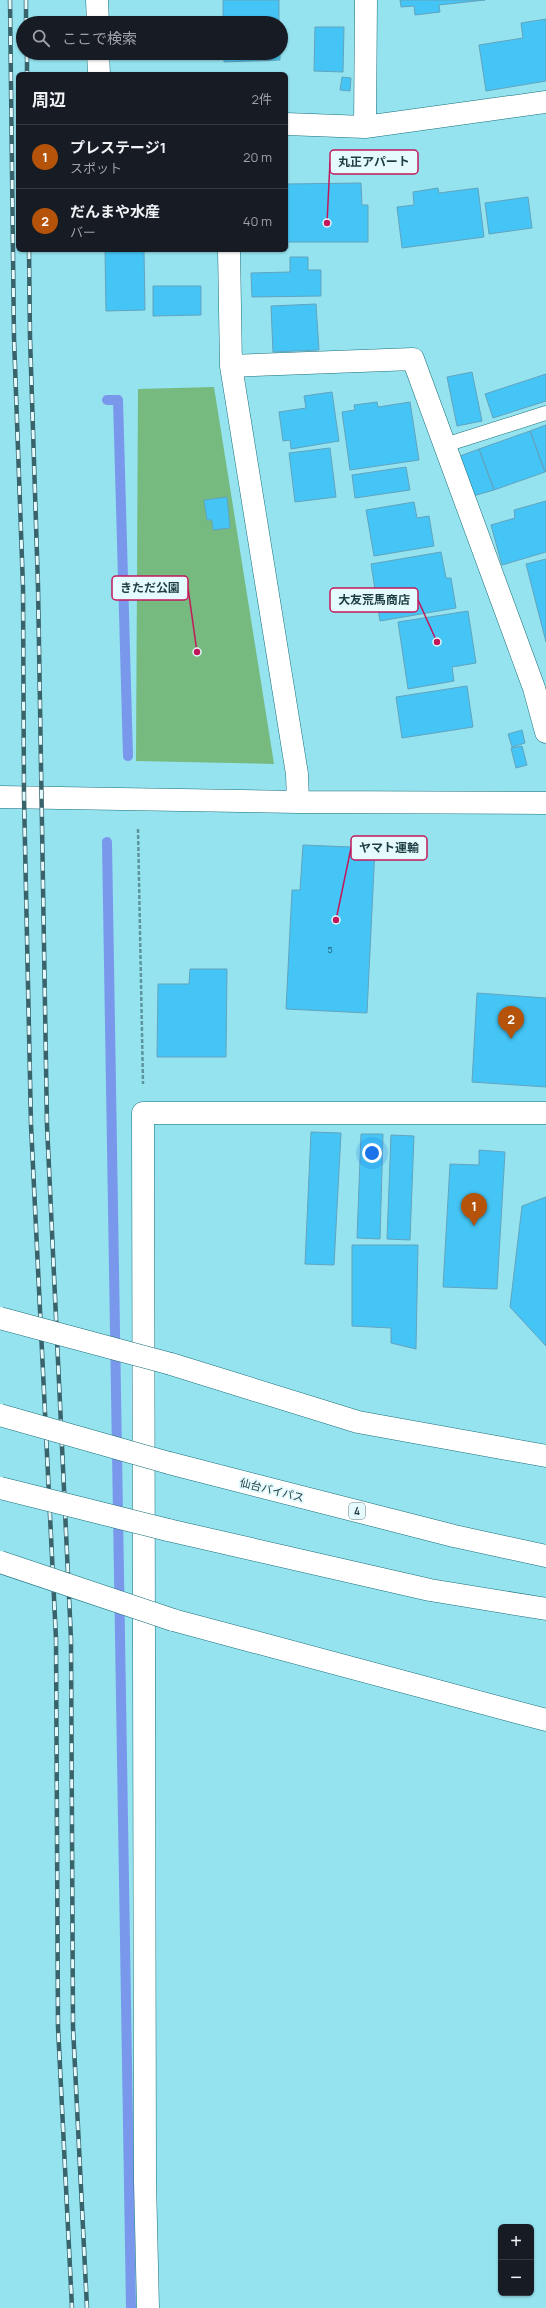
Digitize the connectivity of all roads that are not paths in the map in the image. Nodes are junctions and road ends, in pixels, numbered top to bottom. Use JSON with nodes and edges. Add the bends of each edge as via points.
{"nodes":[{"id":1,"x":97,"y":0,"type":"edge"},
{"id":2,"x":366,"y":0,"type":"edge"},
{"id":3,"x":98,"y":16,"type":"edge"},
{"id":4,"x":98,"y":60,"type":"edge"},
{"id":5,"x":99,"y":72,"type":"edge"},
{"id":6,"x":546,"y":102,"type":"edge"},
{"id":7,"x":288,"y":124,"type":"edge"},
{"id":8,"x":365,"y":127,"type":"junction"},
{"id":9,"x":229,"y":252,"type":"edge"},
{"id":10,"x":231,"y":366,"type":"junction"},
{"id":11,"x":546,"y":413,"type":"edge"},
{"id":12,"x":445,"y":445,"type":"junction"},
{"id":13,"x":546,"y":732,"type":"edge"},
{"id":14,"x":0,"y":797,"type":"edge"},
{"id":15,"x":298,"y":802,"type":"junction"},
{"id":16,"x":546,"y":803,"type":"edge"},
{"id":17,"x":546,"y":1113,"type":"edge"},
{"id":18,"x":0,"y":1318,"type":"edge"},
{"id":19,"x":0,"y":1415,"type":"edge"},
{"id":20,"x":546,"y":1456,"type":"edge"},
{"id":21,"x":0,"y":1488,"type":"edge"},
{"id":22,"x":546,"y":1556,"type":"edge"},
{"id":23,"x":0,"y":1562,"type":"edge"},
{"id":24,"x":546,"y":1609,"type":"edge"},
{"id":25,"x":546,"y":1720,"type":"edge"},
{"id":26,"x":148,"y":2308,"type":"edge"}],
"edges":[{"from":1,"to":3,"type":"main road"},
{"from":2,"to":8,"type":"main road"},
{"from":4,"to":5,"type":"main road"},
{"from":6,"to":8,"type":"main road"},
{"from":7,"to":8,"type":"main road"},
{"from":9,"to":10,"type":"main road"},
{"from":10,"to":12,"type":"main road","via":[[412,359]]},
{"from":10,"to":15,"type":"main road","via":[[297,774]]},
{"from":11,"to":12,"type":"lane"},
{"from":12,"to":13,"type":"main road","via":[[534,688]]},
{"from":14,"to":15,"type":"main road"},
{"from":15,"to":16,"type":"main road"},
{"from":17,"to":26,"type":"main road","via":[[143,1113],[145,2158]]},
{"from":18,"to":20,"type":"main road","bridge":true,"via":[[171,1364],[358,1422]]},
{"from":19,"to":22,"type":"main road","name":"仙台バイパス","number":"4","bridge":true,"via":[[169,1463],[454,1536]]},
{"from":21,"to":24,"type":"main road","bridge":true,"via":[[168,1530],[430,1590]]},
{"from":23,"to":25,"type":"main road","bridge":true,"via":[[173,1620]]}]}
